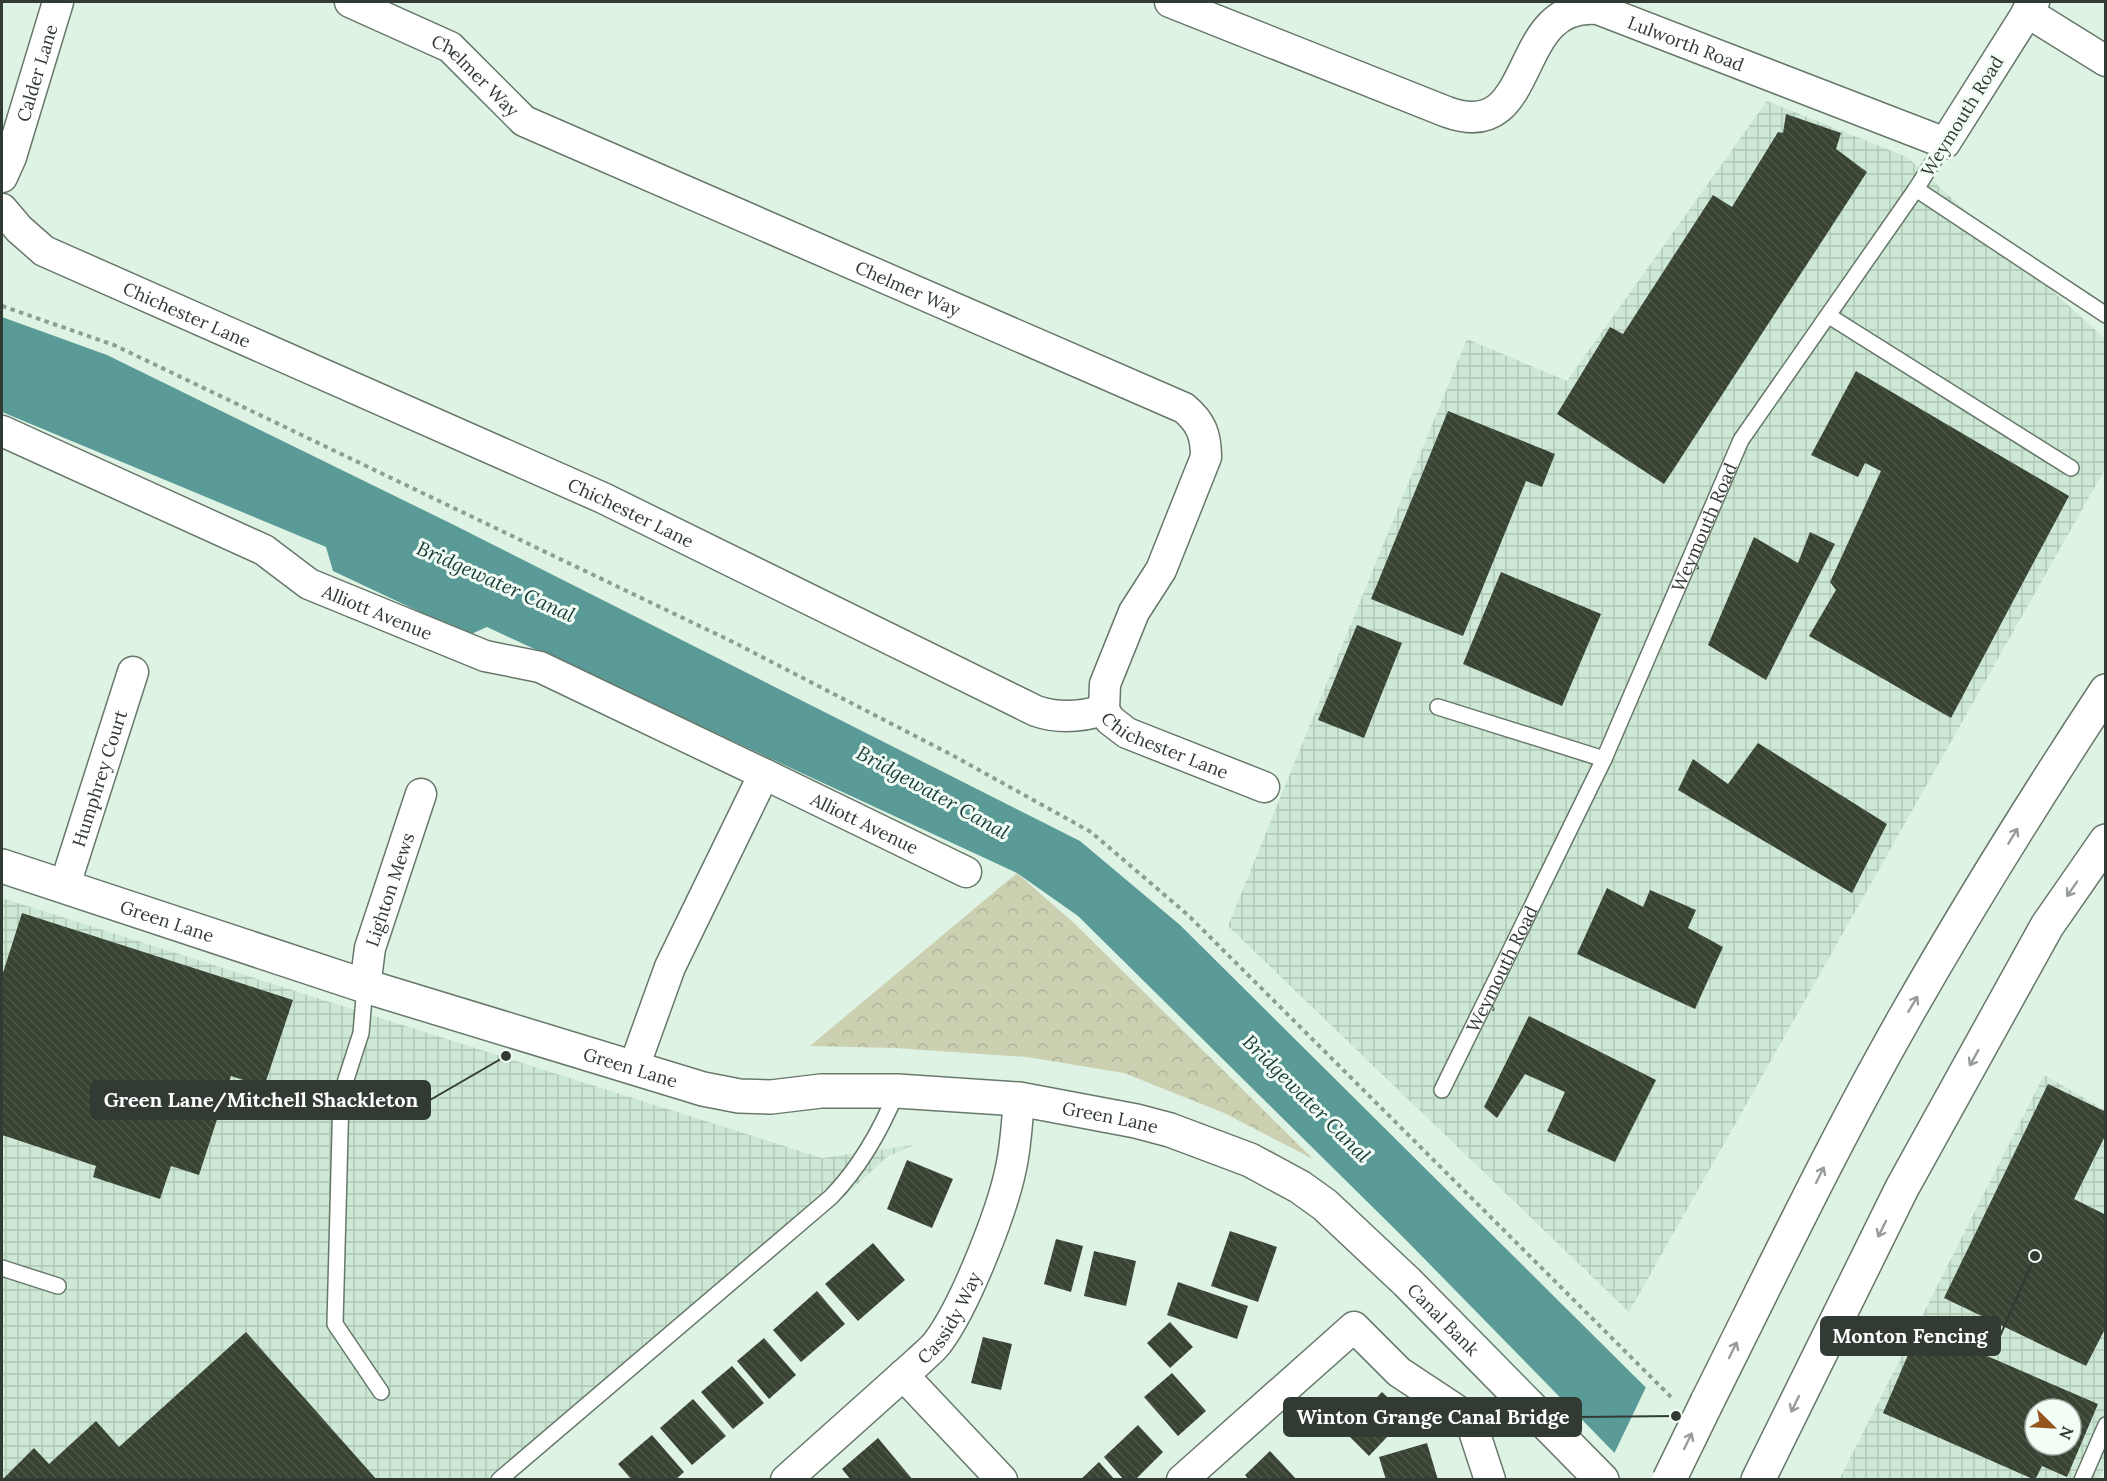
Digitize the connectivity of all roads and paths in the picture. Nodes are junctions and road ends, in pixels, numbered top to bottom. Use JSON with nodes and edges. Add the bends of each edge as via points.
{"nodes":[{"id":1,"x":58,"y":2,"type":"edge"},
{"id":2,"x":350,"y":2,"type":"edge"},
{"id":3,"x":1182,"y":4,"type":"edge"},
{"id":4,"x":2031,"y":7,"type":"edge"},
{"id":5,"x":2106,"y":61,"type":"edge"},
{"id":6,"x":1945,"y":142,"type":"junction"},
{"id":7,"x":2,"y":177,"type":"edge"},
{"id":8,"x":1916,"y":189,"type":"junction"},
{"id":9,"x":2,"y":209,"type":"edge"},
{"id":10,"x":2106,"y":315,"type":"edge"},
{"id":11,"x":1828,"y":316,"type":"junction"},
{"id":12,"x":2,"y":431,"type":"edge"},
{"id":13,"x":2071,"y":468,"type":"dead end"},
{"id":14,"x":133,"y":672,"type":"dead end"},
{"id":15,"x":2106,"y":691,"type":"edge"},
{"id":16,"x":1438,"y":707,"type":"dead end"},
{"id":17,"x":1104,"y":710,"type":"junction"},
{"id":18,"x":1604,"y":759,"type":"junction"},
{"id":19,"x":764,"y":774,"type":"junction"},
{"id":20,"x":1264,"y":787,"type":"dead end"},
{"id":21,"x":422,"y":794,"type":"dead end"},
{"id":22,"x":2106,"y":841,"type":"edge"},
{"id":23,"x":2,"y":866,"type":"edge"},
{"id":24,"x":966,"y":872,"type":"dead end"},
{"id":25,"x":65,"y":885,"type":"junction"},
{"id":26,"x":365,"y":986,"type":"junction"},
{"id":27,"x":634,"y":1067,"type":"junction"},
{"id":28,"x":1442,"y":1090,"type":"dead end"},
{"id":29,"x":897,"y":1091,"type":"junction"},
{"id":30,"x":1019,"y":1099,"type":"junction"},
{"id":31,"x":1274,"y":1172,"type":"joint"},
{"id":32,"x":2,"y":1268,"type":"edge"},
{"id":33,"x":58,"y":1286,"type":"dead end"},
{"id":34,"x":903,"y":1375,"type":"junction"},
{"id":35,"x":381,"y":1392,"type":"dead end"},
{"id":36,"x":2106,"y":1425,"type":"edge"},
{"id":37,"x":1762,"y":1472,"type":"edge"},
{"id":38,"x":499,"y":1479,"type":"edge"},
{"id":39,"x":786,"y":1479,"type":"edge"},
{"id":40,"x":1002,"y":1479,"type":"edge"},
{"id":41,"x":1182,"y":1479,"type":"edge"},
{"id":42,"x":1490,"y":1479,"type":"edge"},
{"id":43,"x":1602,"y":1479,"type":"edge"},
{"id":44,"x":1669,"y":1479,"type":"edge"},
{"id":45,"x":2082,"y":1479,"type":"edge"}],
"edges":[{"from":1,"to":7,"type":"street","name":"Calder Lane"},
{"from":2,"to":17,"type":"street","name":"Chelmer Way","via":[[450,46],[524,121],[1184,408],[1196,418],[1206,442],[1206,457],[1161,570],[1134,612],[1114,659],[1105,684]]},
{"from":3,"to":6,"type":"street","name":"Lulworth Road","via":[[1470,117],[1497,110],[1508,99],[1538,39],[1557,16],[1571,9],[1598,9]]},
{"from":4,"to":5,"type":"street"},
{"from":4,"to":6,"type":"street","name":"Weymouth Road"},
{"from":6,"to":8,"type":"lane","name":"Weymouth Road"},
{"from":8,"to":10,"type":"lane"},
{"from":8,"to":11,"type":"lane","name":"Weymouth Road"},
{"from":9,"to":17,"type":"street","name":"Chichester Lane","via":[[44,251],[603,498],[1036,711],[1073,717]]},
{"from":11,"to":13,"type":"lane"},
{"from":11,"to":18,"type":"lane","name":"Weymouth Road","via":[[1742,440]]},
{"from":12,"to":19,"type":"street","name":"Alliott Avenue","via":[[264,550],[309,584],[485,656],[540,668]]},
{"from":14,"to":25,"type":"street","name":"Humphrey Court"},
{"from":44,"to":15,"type":"main road","one_way":true,"bridge":true,"via":[[1825,1166],[1904,1020],[2041,790]]},
{"from":16,"to":18,"type":"lane"},
{"from":17,"to":20,"type":"street","name":"Chichester Lane","via":[[1127,733]]},
{"from":18,"to":28,"type":"lane","name":"Weymouth Road"},
{"from":19,"to":24,"type":"street","name":"Alliott Avenue"},
{"from":19,"to":27,"type":"street","via":[[670,967]]},
{"from":21,"to":26,"type":"street","name":"Lighton Mews","via":[[370,948]]},
{"from":22,"to":37,"type":"main road","one_way":true,"via":[[2047,927],[1902,1188]]},
{"from":23,"to":25,"type":"main road","name":"Green Lane"},
{"from":25,"to":26,"type":"main road","name":"Green Lane"},
{"from":26,"to":27,"type":"main road","name":"Green Lane"},
{"from":26,"to":35,"type":"lane","via":[[361,1033],[340,1095],[335,1324]]},
{"from":27,"to":29,"type":"main road","name":"Green Lane","via":[[739,1096]]},
{"from":29,"to":30,"type":"main road","name":"Green Lane"},
{"from":29,"to":38,"type":"lane","via":[[853,1174],[831,1197]]},
{"from":30,"to":31,"type":"main road","name":"Green Lane","via":[[1170,1130],[1226,1149]]},
{"from":30,"to":34,"type":"street","name":"Cassidy Way","via":[[1011,1170],[987,1239],[947,1329],[937,1344]]},
{"from":31,"to":43,"type":"main road","name":"Canal Bank","via":[[1325,1205],[1386,1261]]},
{"from":32,"to":33,"type":"lane"},
{"from":34,"to":39,"type":"street","name":"Cassidy Way"},
{"from":34,"to":40,"type":"street"},
{"from":36,"to":45,"type":"lane"},
{"from":41,"to":42,"type":"street","via":[[1354,1327],[1399,1372],[1470,1419]]}]}
